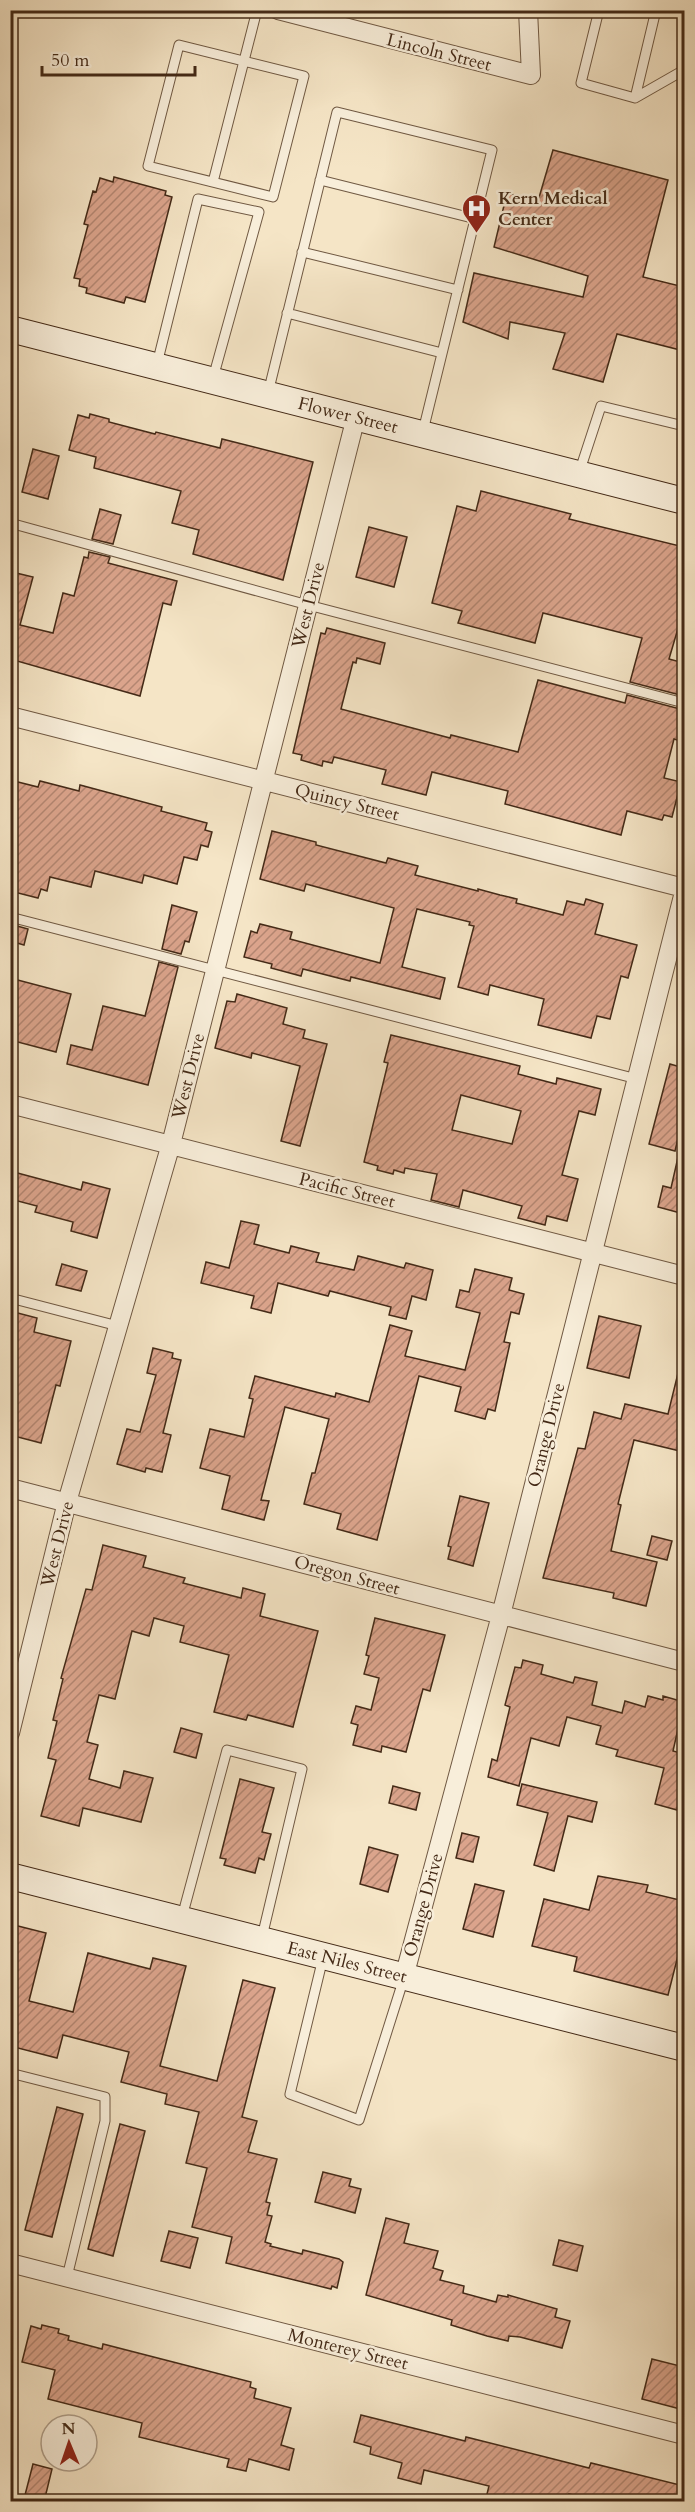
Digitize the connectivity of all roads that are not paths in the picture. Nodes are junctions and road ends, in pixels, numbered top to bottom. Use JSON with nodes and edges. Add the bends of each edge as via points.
{"nodes":[{"id":1,"x":257,"y":10,"type":"edge"},
{"id":2,"x":278,"y":10,"type":"edge"},
{"id":3,"x":528,"y":10,"type":"edge"},
{"id":4,"x":599,"y":10,"type":"edge"},
{"id":5,"x":656,"y":10,"type":"edge"},
{"id":6,"x":244,"y":62,"type":"junction"},
{"id":7,"x":684,"y":70,"type":"edge"},
{"id":8,"x":635,"y":98,"type":"junction"},
{"id":9,"x":320,"y":180,"type":"junction"},
{"id":10,"x":213,"y":182,"type":"junction"},
{"id":11,"x":476,"y":219,"type":"junction"},
{"id":12,"x":302,"y":252,"type":"junction"},
{"id":13,"x":458,"y":291,"type":"junction"},
{"id":14,"x":287,"y":314,"type":"junction"},
{"id":15,"x":10,"y":329,"type":"edge"},
{"id":16,"x":442,"y":354,"type":"junction"},
{"id":17,"x":156,"y":366,"type":"junction"},
{"id":18,"x":212,"y":380,"type":"junction"},
{"id":19,"x":268,"y":394,"type":"junction"},
{"id":20,"x":356,"y":417,"type":"junction"},
{"id":21,"x":684,"y":426,"type":"edge"},
{"id":22,"x":422,"y":434,"type":"junction"},
{"id":23,"x":579,"y":474,"type":"junction"},
{"id":24,"x":684,"y":501,"type":"edge"},
{"id":25,"x":10,"y":523,"type":"edge"},
{"id":26,"x":308,"y":604,"type":"junction"},
{"id":27,"x":684,"y":703,"type":"edge"},
{"id":28,"x":10,"y":716,"type":"edge"},
{"id":29,"x":263,"y":781,"type":"junction"},
{"id":30,"x":684,"y":890,"type":"edge"},
{"id":31,"x":10,"y":917,"type":"edge"},
{"id":32,"x":215,"y":970,"type":"junction"},
{"id":33,"x":637,"y":1079,"type":"junction"},
{"id":34,"x":10,"y":1104,"type":"edge"},
{"id":35,"x":171,"y":1144,"type":"junction"},
{"id":36,"x":593,"y":1252,"type":"junction"},
{"id":37,"x":684,"y":1276,"type":"edge"},
{"id":38,"x":10,"y":1298,"type":"edge"},
{"id":39,"x":118,"y":1326,"type":"junction"},
{"id":40,"x":10,"y":1488,"type":"edge"},
{"id":41,"x":67,"y":1502,"type":"junction"},
{"id":42,"x":501,"y":1615,"type":"junction"},
{"id":43,"x":684,"y":1662,"type":"edge"},
{"id":44,"x":16,"y":1685,"type":"edge"},
{"id":45,"x":10,"y":1733,"type":"edge"},
{"id":46,"x":10,"y":1876,"type":"edge"},
{"id":47,"x":182,"y":1919,"type":"junction"},
{"id":48,"x":261,"y":1940,"type":"junction"},
{"id":49,"x":324,"y":1956,"type":"junction"},
{"id":50,"x":404,"y":1977,"type":"junction"},
{"id":51,"x":684,"y":2048,"type":"edge"},
{"id":52,"x":10,"y":2073,"type":"edge"},
{"id":53,"x":10,"y":2263,"type":"edge"},
{"id":54,"x":67,"y":2277,"type":"junction"},
{"id":55,"x":684,"y":2435,"type":"edge"}],
"edges":[{"from":1,"to":6,"type":"lane"},
{"from":2,"to":3,"type":"street","name":"Lincoln Street","via":[[531,75]]},
{"from":4,"to":8,"type":"lane","via":[[581,84]]},
{"from":5,"to":8,"type":"lane"},
{"from":6,"to":10,"type":"lane"},
{"from":6,"to":10,"type":"lane","via":[[304,76],[276,186],[273,197]]},
{"from":6,"to":10,"type":"lane","via":[[178,45],[148,166]]},
{"from":7,"to":8,"type":"lane"},
{"from":9,"to":11,"type":"lane"},
{"from":9,"to":11,"type":"lane","via":[[337,112],[492,150]]},
{"from":9,"to":12,"type":"lane"},
{"from":11,"to":13,"type":"lane"},
{"from":12,"to":13,"type":"lane"},
{"from":12,"to":14,"type":"lane"},
{"from":13,"to":16,"type":"lane"},
{"from":14,"to":16,"type":"lane"},
{"from":14,"to":19,"type":"lane"},
{"from":15,"to":17,"type":"street","name":"Flower Street"},
{"from":16,"to":22,"type":"lane"},
{"from":17,"to":18,"type":"street","name":"Flower Street"},
{"from":17,"to":18,"type":"lane","via":[[198,199],[259,212]]},
{"from":18,"to":19,"type":"street","name":"Flower Street"},
{"from":19,"to":20,"type":"street","name":"Flower Street"},
{"from":20,"to":22,"type":"street","name":"Flower Street"},
{"from":20,"to":26,"type":"street","name":"West Drive"},
{"from":21,"to":23,"type":"lane","via":[[602,406]]},
{"from":22,"to":23,"type":"street","name":"Flower Street"},
{"from":23,"to":24,"type":"street","name":"Flower Street"},
{"from":25,"to":26,"type":"lane"},
{"from":26,"to":27,"type":"lane"},
{"from":26,"to":29,"type":"street","name":"West Drive"},
{"from":28,"to":29,"type":"street","name":"Quincy Street"},
{"from":29,"to":30,"type":"street","name":"Quincy Street"},
{"from":29,"to":32,"type":"street","name":"West Drive"},
{"from":30,"to":33,"type":"street","name":"Orange Drive"},
{"from":31,"to":32,"type":"lane"},
{"from":32,"to":33,"type":"lane"},
{"from":32,"to":35,"type":"street","name":"West Drive"},
{"from":33,"to":36,"type":"street","name":"Orange Drive"},
{"from":34,"to":35,"type":"street","name":"Pacific Street"},
{"from":35,"to":36,"type":"street","name":"Pacific Street"},
{"from":35,"to":39,"type":"street","name":"West Drive"},
{"from":36,"to":37,"type":"street","name":"Pacific Street"},
{"from":36,"to":42,"type":"street","name":"Orange Drive"},
{"from":38,"to":39,"type":"lane"},
{"from":39,"to":41,"type":"street","name":"West Drive"},
{"from":40,"to":41,"type":"street","name":"Oregon Street"},
{"from":41,"to":42,"type":"street","name":"Oregon Street"},
{"from":41,"to":44,"type":"street","name":"West Drive"},
{"from":42,"to":43,"type":"street","name":"Oregon Street"},
{"from":42,"to":50,"type":"street","name":"Orange Drive"},
{"from":44,"to":45,"type":"street","name":"West Drive"},
{"from":46,"to":47,"type":"street","name":"East Niles Street"},
{"from":47,"to":48,"type":"street","name":"East Niles Street"},
{"from":47,"to":48,"type":"lane","via":[[227,1750],[302,1769]]},
{"from":48,"to":49,"type":"street","name":"East Niles Street"},
{"from":49,"to":50,"type":"street","name":"East Niles Street"},
{"from":49,"to":50,"type":"lane","via":[[290,2094],[359,2120]]},
{"from":50,"to":51,"type":"street","name":"East Niles Street"},
{"from":52,"to":54,"type":"lane","via":[[105,2097],[105,2121]]},
{"from":53,"to":54,"type":"street","name":"Monterey Street"},
{"from":54,"to":55,"type":"street","name":"Monterey Street"}]}
